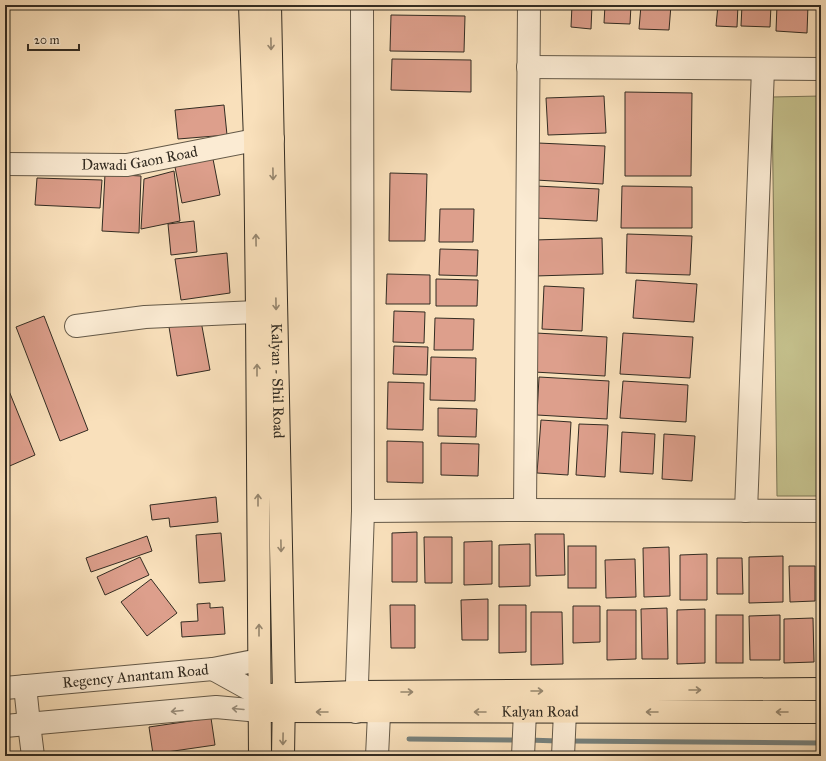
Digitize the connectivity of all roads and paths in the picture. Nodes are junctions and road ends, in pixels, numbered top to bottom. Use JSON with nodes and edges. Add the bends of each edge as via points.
{"nodes":[{"id":1,"x":250,"y":5,"type":"edge"},
{"id":2,"x":270,"y":5,"type":"edge"},
{"id":3,"x":362,"y":5,"type":"edge"},
{"id":4,"x":529,"y":5,"type":"edge"},
{"id":5,"x":528,"y":67,"type":"junction"},
{"id":6,"x":763,"y":69,"type":"junction"},
{"id":7,"x":821,"y":69,"type":"edge"},
{"id":8,"x":264,"y":139,"type":"junction"},
{"id":9,"x":5,"y":164,"type":"edge"},
{"id":10,"x":257,"y":312,"type":"junction"},
{"id":11,"x":76,"y":326,"type":"dead end"},
{"id":12,"x":525,"y":510,"type":"junction"},
{"id":13,"x":363,"y":511,"type":"junction"},
{"id":14,"x":746,"y":511,"type":"junction"},
{"id":15,"x":821,"y":511,"type":"edge"},
{"id":16,"x":259,"y":660,"type":"junction"},
{"id":17,"x":213,"y":669,"type":"junction"},
{"id":18,"x":15,"y":687,"type":"edge"},
{"id":19,"x":821,"y":690,"type":"edge"},
{"id":20,"x":356,"y":702,"type":"junction"},
{"id":21,"x":379,"y":702,"type":"junction"},
{"id":22,"x":260,"y":703,"type":"junction"},
{"id":23,"x":283,"y":703,"type":"junction"},
{"id":24,"x":216,"y":707,"type":"junction"},
{"id":25,"x":525,"y":712,"type":"junction"},
{"id":26,"x":565,"y":712,"type":"junction"},
{"id":27,"x":821,"y":712,"type":"edge"},
{"id":28,"x":29,"y":724,"type":"junction"},
{"id":29,"x":5,"y":726,"type":"edge"},
{"id":30,"x":523,"y":745,"type":"edge"},
{"id":31,"x":563,"y":747,"type":"edge"},
{"id":32,"x":33,"y":756,"type":"edge"},
{"id":33,"x":260,"y":756,"type":"edge"},
{"id":34,"x":283,"y":756,"type":"edge"},
{"id":35,"x":377,"y":756,"type":"edge"}],
"edges":[{"from":1,"to":8,"type":"main road","name":"Kalyan - Shil Road"},
{"from":2,"to":8,"type":"main road","name":"Kalyan - Shil Road","one_way":true},
{"from":3,"to":13,"type":"street"},
{"from":4,"to":5,"type":"street"},
{"from":5,"to":6,"type":"street"},
{"from":5,"to":12,"type":"street"},
{"from":6,"to":7,"type":"street"},
{"from":6,"to":14,"type":"street"},
{"from":8,"to":9,"type":"street","name":"Dawadi Gaon Road","via":[[127,165]]},
{"from":10,"to":8,"type":"main road","name":"Kalyan - Shil Road","one_way":true},
{"from":8,"to":23,"type":"main road","name":"Kalyan - Shil Road","one_way":true},
{"from":10,"to":11,"type":"street","via":[[145,318]]},
{"from":16,"to":10,"type":"main road","name":"Kalyan - Shil Road","one_way":true},
{"from":12,"to":13,"type":"street"},
{"from":12,"to":14,"type":"street"},
{"from":13,"to":20,"type":"street"},
{"from":14,"to":15,"type":"street"},
{"from":16,"to":17,"type":"street"},
{"from":16,"to":22,"type":"main road","name":"Kalyan - Shil Road"},
{"from":17,"to":18,"type":"street","name":"Regency Anantam Road"},
{"from":17,"to":22,"type":"street","name":"Regency Anantam Road"},
{"from":17,"to":24,"type":"street"},
{"from":18,"to":28,"type":"street"},
{"from":21,"to":19,"type":"main road","name":"Kalyan Road","one_way":true},
{"from":20,"to":21,"type":"main road","name":"Kalyan Road"},
{"from":20,"to":23,"type":"main road","name":"Kalyan Road"},
{"from":25,"to":21,"type":"main road","name":"Kalyan Road","one_way":true},
{"from":21,"to":35,"type":"street"},
{"from":22,"to":23,"type":"main road","name":"Kalyan Road"},
{"from":22,"to":24,"type":"street","one_way":true},
{"from":22,"to":33,"type":"main road","name":"Kalyan - Shil Road"},
{"from":23,"to":34,"type":"main road","name":"Kalyan - Shil Road","one_way":true},
{"from":24,"to":28,"type":"street","one_way":true},
{"from":25,"to":26,"type":"main road","name":"Kalyan Road"},
{"from":25,"to":30,"type":"street"},
{"from":27,"to":26,"type":"main road","name":"Kalyan Road","one_way":true},
{"from":26,"to":31,"type":"street"},
{"from":28,"to":29,"type":"street"},
{"from":28,"to":32,"type":"street"}]}
